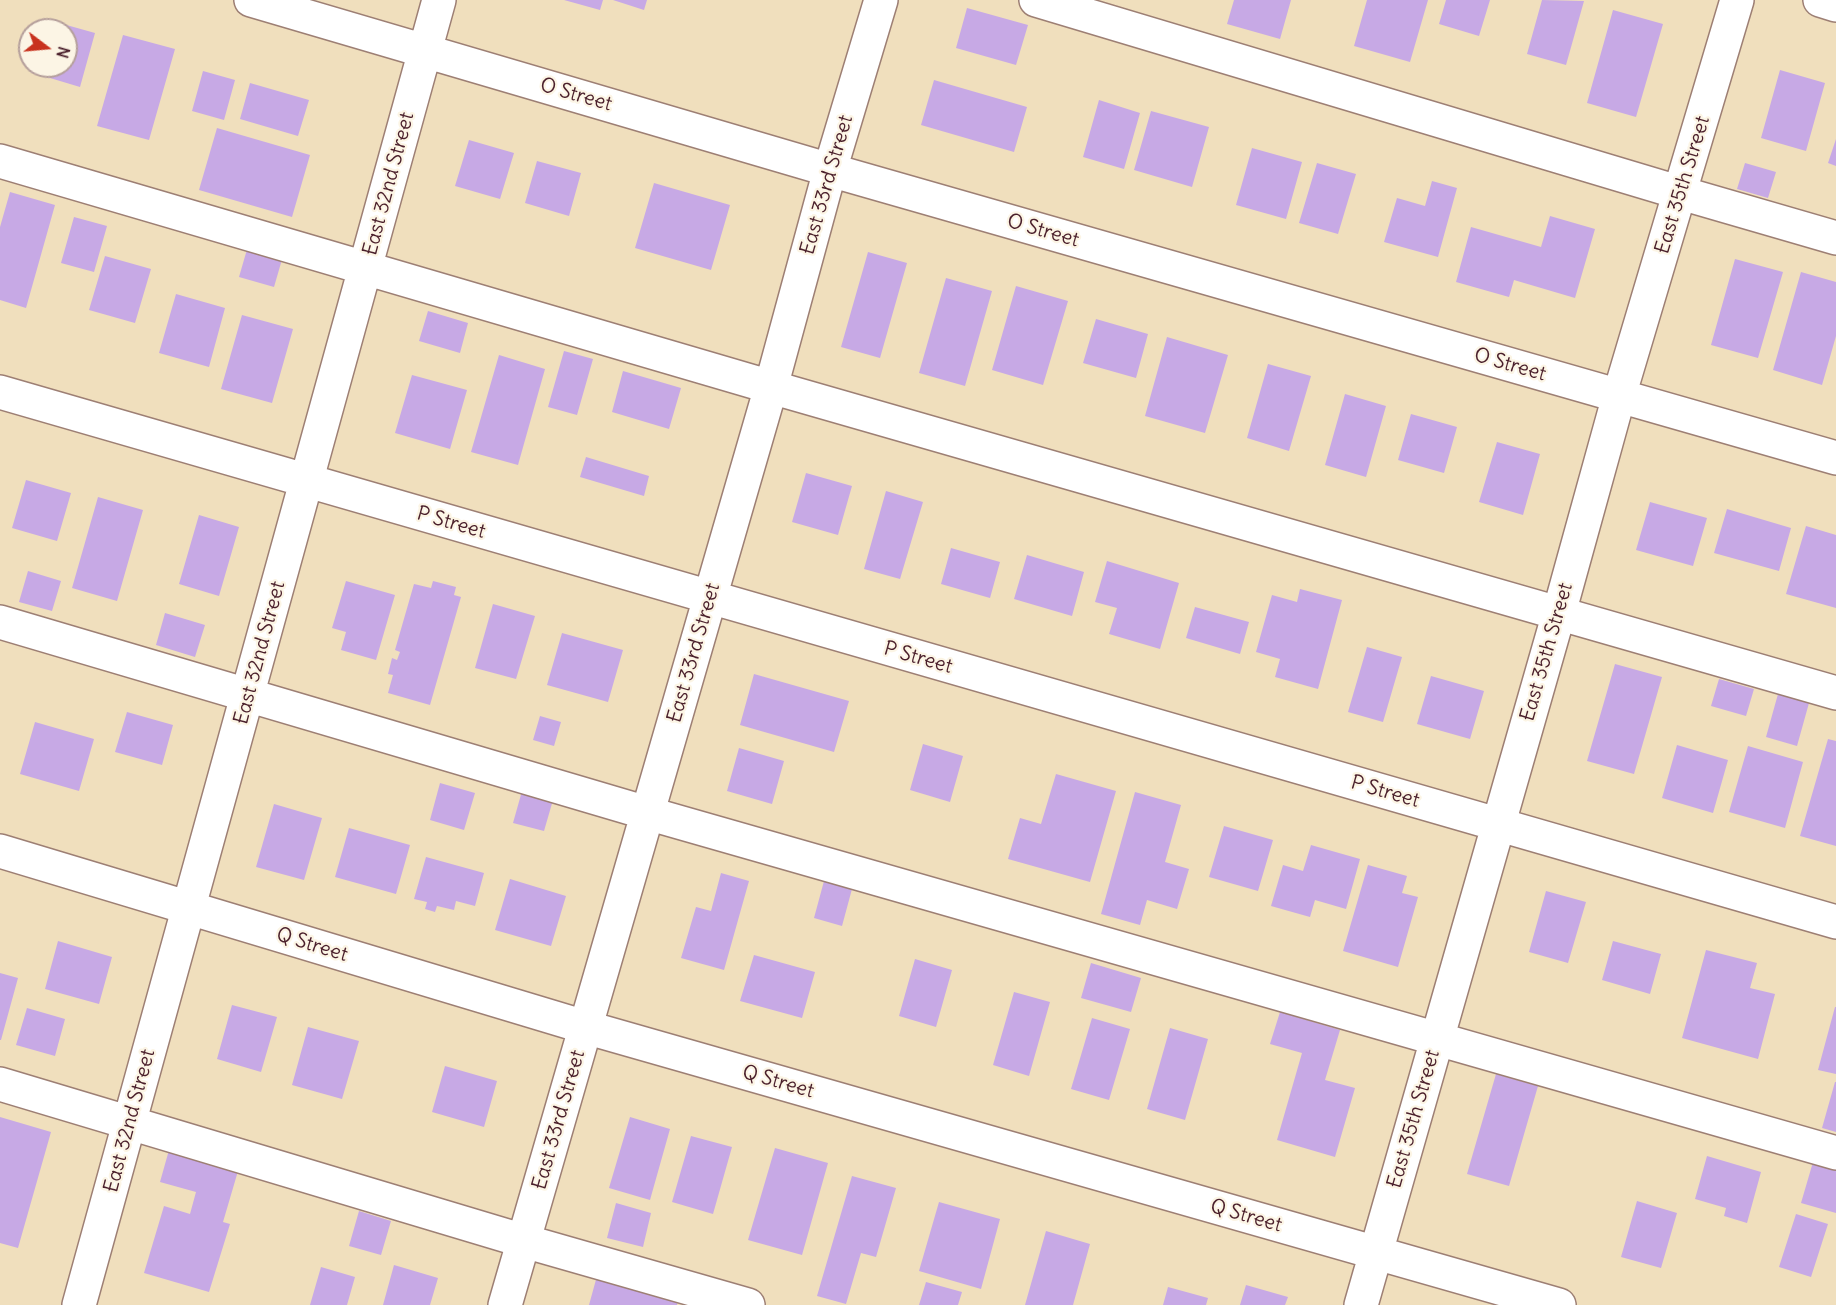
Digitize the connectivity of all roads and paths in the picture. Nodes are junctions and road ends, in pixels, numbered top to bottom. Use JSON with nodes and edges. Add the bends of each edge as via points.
{"nodes":[{"id":1,"x":251,"y":0,"type":"edge"},
{"id":2,"x":439,"y":0,"type":"edge"},
{"id":3,"x":881,"y":0,"type":"edge"},
{"id":4,"x":1036,"y":0,"type":"edge"},
{"id":5,"x":1737,"y":0,"type":"edge"},
{"id":6,"x":1820,"y":0,"type":"edge"},
{"id":7,"x":1836,"y":4,"type":"edge"},
{"id":8,"x":424,"y":51,"type":"junction"},
{"id":9,"x":0,"y":161,"type":"edge"},
{"id":10,"x":831,"y":170,"type":"junction"},
{"id":11,"x":1681,"y":193,"type":"junction"},
{"id":12,"x":1836,"y":238,"type":"edge"},
{"id":13,"x":366,"y":269,"type":"junction"},
{"id":14,"x":771,"y":387,"type":"junction"},
{"id":15,"x":0,"y":392,"type":"edge"},
{"id":16,"x":1619,"y":396,"type":"junction"},
{"id":17,"x":1836,"y":458,"type":"edge"},
{"id":18,"x":307,"y":481,"type":"junction"},
{"id":19,"x":710,"y":598,"type":"junction"},
{"id":20,"x":1559,"y":613,"type":"junction"},
{"id":21,"x":0,"y":622,"type":"edge"},
{"id":22,"x":1836,"y":693,"type":"edge"},
{"id":23,"x":248,"y":695,"type":"junction"},
{"id":24,"x":647,"y":813,"type":"junction"},
{"id":25,"x":1498,"y":825,"type":"junction"},
{"id":26,"x":0,"y":852,"type":"edge"},
{"id":27,"x":189,"y":908,"type":"junction"},
{"id":28,"x":1836,"y":922,"type":"edge"},
{"id":29,"x":585,"y":1027,"type":"junction"},
{"id":30,"x":1437,"y":1039,"type":"junction"},
{"id":31,"x":0,"y":1084,"type":"edge"},
{"id":32,"x":130,"y":1123,"type":"junction"},
{"id":33,"x":1836,"y":1153,"type":"edge"},
{"id":34,"x":524,"y":1241,"type":"junction"},
{"id":35,"x":1376,"y":1253,"type":"junction"},
{"id":36,"x":79,"y":1305,"type":"edge"},
{"id":37,"x":505,"y":1305,"type":"edge"},
{"id":38,"x":748,"y":1305,"type":"edge"},
{"id":39,"x":1361,"y":1305,"type":"edge"},
{"id":40,"x":1559,"y":1305,"type":"edge"}],
"edges":[{"from":1,"to":8,"type":"street","name":"O Street"},
{"from":2,"to":8,"type":"street","name":"East 32nd Street"},
{"from":3,"to":10,"type":"street","name":"East 33rd Street"},
{"from":4,"to":11,"type":"street"},
{"from":5,"to":11,"type":"street","name":"East 35th Street"},
{"from":6,"to":7,"type":"street"},
{"from":8,"to":10,"type":"street","name":"O Street"},
{"from":8,"to":13,"type":"street","name":"East 32nd Street"},
{"from":9,"to":13,"type":"street"},
{"from":10,"to":14,"type":"street","name":"East 33rd Street"},
{"from":10,"to":16,"type":"street","name":"O Street"},
{"from":11,"to":12,"type":"street"},
{"from":11,"to":16,"type":"street","name":"East 35th Street"},
{"from":13,"to":14,"type":"street"},
{"from":13,"to":18,"type":"street","name":"East 32nd Street"},
{"from":14,"to":19,"type":"street","name":"East 33rd Street"},
{"from":14,"to":20,"type":"street"},
{"from":15,"to":18,"type":"street","name":"P Street"},
{"from":16,"to":17,"type":"street","name":"O Street"},
{"from":16,"to":20,"type":"street","name":"East 35th Street"},
{"from":18,"to":19,"type":"street","name":"P Street"},
{"from":18,"to":23,"type":"street","name":"East 32nd Street"},
{"from":19,"to":24,"type":"street","name":"East 33rd Street"},
{"from":19,"to":25,"type":"street","name":"P Street"},
{"from":20,"to":22,"type":"street"},
{"from":20,"to":25,"type":"street","name":"East 35th Street"},
{"from":21,"to":23,"type":"street"},
{"from":23,"to":24,"type":"street"},
{"from":23,"to":27,"type":"street","name":"East 32nd Street"},
{"from":24,"to":29,"type":"street","name":"East 33rd Street"},
{"from":24,"to":30,"type":"street"},
{"from":25,"to":28,"type":"street","name":"P Street"},
{"from":25,"to":30,"type":"street","name":"East 35th Street"},
{"from":26,"to":27,"type":"street","name":"Q Street"},
{"from":27,"to":29,"type":"street","name":"Q Street"},
{"from":27,"to":32,"type":"street","name":"East 32nd Street"},
{"from":29,"to":34,"type":"street","name":"East 33rd Street"},
{"from":29,"to":35,"type":"street","name":"Q Street"},
{"from":30,"to":33,"type":"street"},
{"from":30,"to":35,"type":"street","name":"East 35th Street"},
{"from":31,"to":32,"type":"street"},
{"from":32,"to":34,"type":"street"},
{"from":32,"to":36,"type":"street","name":"East 32nd Street"},
{"from":34,"to":37,"type":"street","name":"East 33rd Street"},
{"from":34,"to":38,"type":"street"},
{"from":35,"to":39,"type":"street","name":"East 35th Street"},
{"from":35,"to":40,"type":"street","name":"Q Street"}]}
